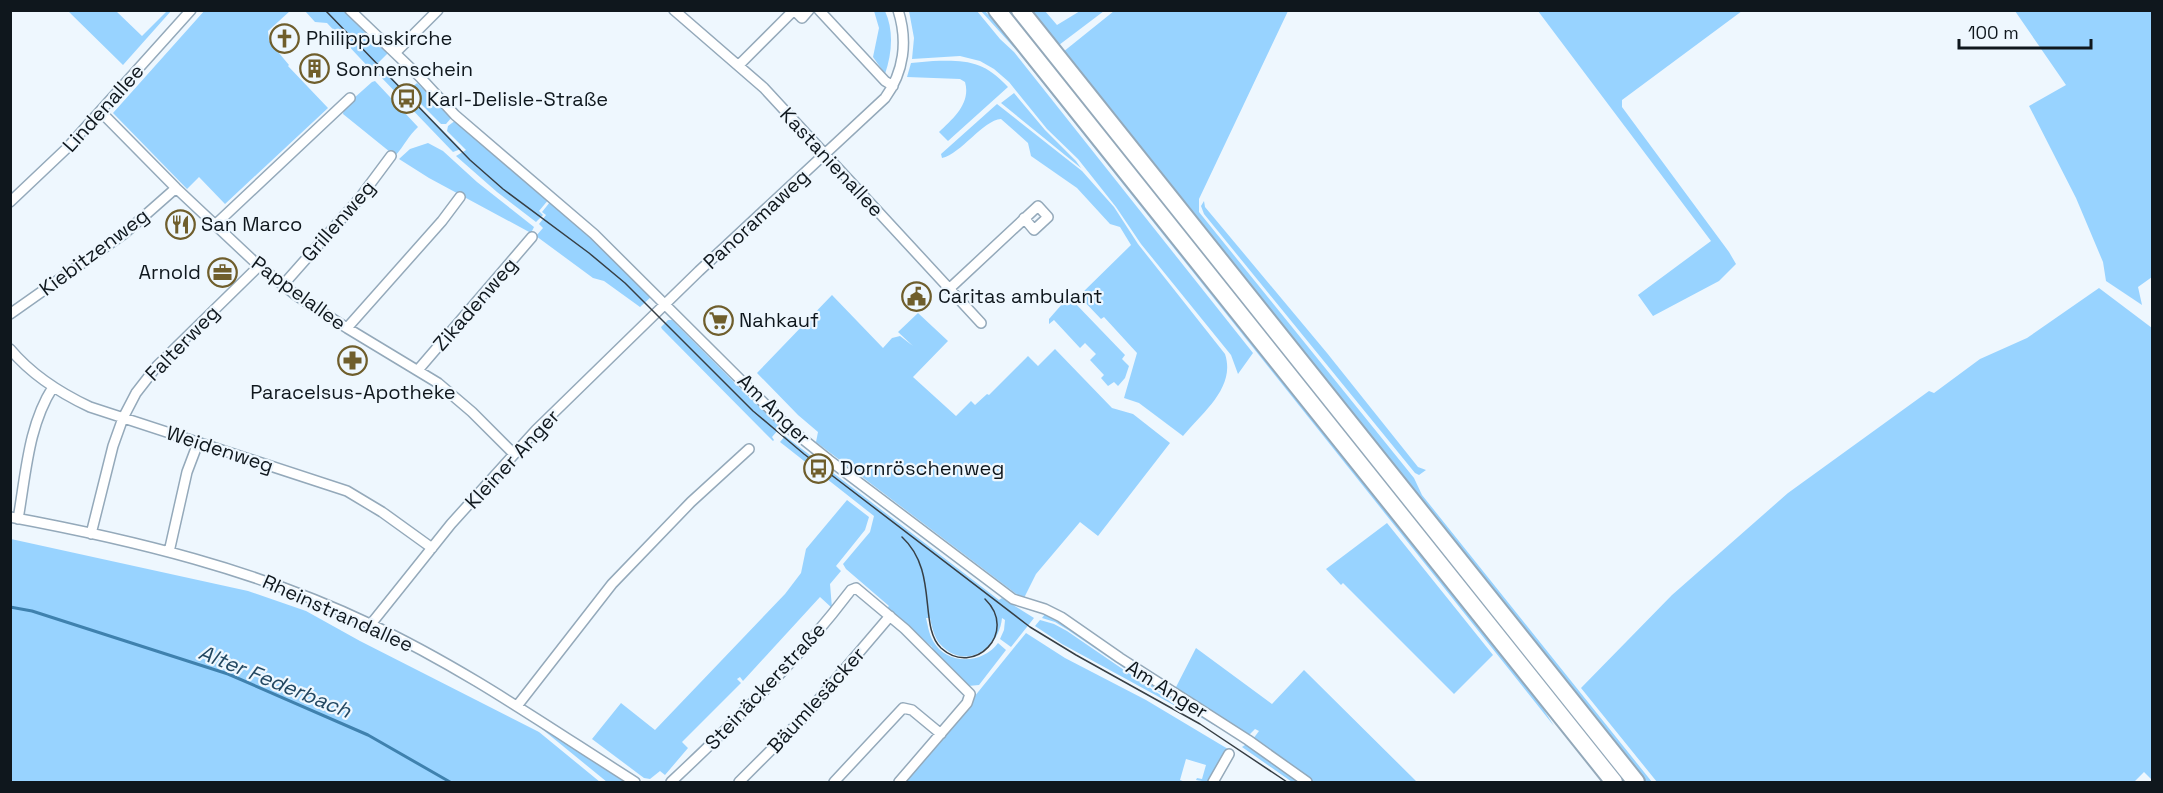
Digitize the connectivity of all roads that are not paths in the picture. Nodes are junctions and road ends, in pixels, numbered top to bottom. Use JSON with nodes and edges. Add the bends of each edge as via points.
{"nodes":[{"id":1,"x":191,"y":10,"type":"edge"},
{"id":2,"x":350,"y":10,"type":"edge"},
{"id":3,"x":438,"y":10,"type":"edge"},
{"id":4,"x":674,"y":10,"type":"edge"},
{"id":5,"x":794,"y":10,"type":"edge"},
{"id":6,"x":809,"y":10,"type":"edge"},
{"id":7,"x":819,"y":10,"type":"edge"},
{"id":8,"x":898,"y":10,"type":"edge"},
{"id":9,"x":997,"y":10,"type":"edge"},
{"id":10,"x":1020,"y":10,"type":"edge"},
{"id":11,"x":396,"y":54,"type":"junction"},
{"id":12,"x":739,"y":65,"type":"junction"},
{"id":13,"x":893,"y":86,"type":"junction"},
{"id":14,"x":350,"y":98,"type":"dead end"},
{"id":15,"x":101,"y":112,"type":"junction"},
{"id":16,"x":825,"y":154,"type":"junction"},
{"id":17,"x":391,"y":156,"type":"dead end"},
{"id":18,"x":176,"y":188,"type":"junction"},
{"id":19,"x":460,"y":197,"type":"dead end"},
{"id":20,"x":10,"y":202,"type":"edge"},
{"id":21,"x":1024,"y":218,"type":"dead end"},
{"id":22,"x":216,"y":224,"type":"junction"},
{"id":23,"x":532,"y":237,"type":"dead end"},
{"id":24,"x":259,"y":266,"type":"junction"},
{"id":25,"x":283,"y":285,"type":"junction"},
{"id":26,"x":949,"y":289,"type":"junction"},
{"id":27,"x":665,"y":305,"type":"junction"},
{"id":28,"x":10,"y":314,"type":"edge"},
{"id":29,"x":981,"y":323,"type":"dead end"},
{"id":30,"x":346,"y":328,"type":"junction"},
{"id":31,"x":10,"y":349,"type":"edge"},
{"id":32,"x":418,"y":370,"type":"junction"},
{"id":33,"x":54,"y":387,"type":"junction"},
{"id":34,"x":123,"y":418,"type":"junction"},
{"id":35,"x":198,"y":443,"type":"junction"},
{"id":36,"x":749,"y":449,"type":"dead end"},
{"id":37,"x":514,"y":454,"type":"junction"},
{"id":38,"x":14,"y":518,"type":"edge"},
{"id":39,"x":91,"y":534,"type":"junction"},
{"id":40,"x":432,"y":548,"type":"junction"},
{"id":41,"x":169,"y":552,"type":"junction"},
{"id":42,"x":890,"y":616,"type":"junction"},
{"id":43,"x":371,"y":624,"type":"junction"},
{"id":44,"x":517,"y":706,"type":"junction"},
{"id":45,"x":941,"y":734,"type":"junction"},
{"id":46,"x":1229,"y":754,"type":"dead end"},
{"id":47,"x":634,"y":783,"type":"edge"},
{"id":48,"x":671,"y":783,"type":"edge"},
{"id":49,"x":739,"y":783,"type":"edge"},
{"id":50,"x":834,"y":783,"type":"edge"},
{"id":51,"x":899,"y":783,"type":"edge"},
{"id":52,"x":1213,"y":783,"type":"edge"},
{"id":53,"x":1307,"y":783,"type":"edge"},
{"id":54,"x":1614,"y":783,"type":"edge"},
{"id":55,"x":1636,"y":783,"type":"edge"}],
"edges":[{"from":1,"to":15,"type":"street","name":"Lindenallee"},
{"from":2,"to":11,"type":"street","name":"Am Anger"},
{"from":3,"to":11,"type":"street"},
{"from":4,"to":12,"type":"street","name":"Kastanienallee"},
{"from":5,"to":6,"type":"street","via":[[801,18]]},
{"from":5,"to":12,"type":"street"},
{"from":7,"to":13,"type":"street"},
{"from":8,"to":13,"type":"street","name":"Panoramaweg","via":[[904,48]]},
{"from":9,"to":54,"type":"highway"},
{"from":10,"to":55,"type":"highway"},
{"from":11,"to":27,"type":"street","name":"Am Anger","via":[[455,115],[578,219]]},
{"from":12,"to":16,"type":"street","name":"Kastanienallee"},
{"from":13,"to":16,"type":"street","name":"Panoramaweg","via":[[880,104]]},
{"from":14,"to":22,"type":"street"},
{"from":15,"to":18,"type":"street","name":"Pappelallee"},
{"from":15,"to":20,"type":"street","name":"Lindenallee"},
{"from":16,"to":26,"type":"street","name":"Kastanienallee"},
{"from":16,"to":27,"type":"street","name":"Panoramaweg"},
{"from":17,"to":25,"type":"street","name":"Grillenweg","via":[[359,199]]},
{"from":18,"to":22,"type":"street","name":"Pappelallee"},
{"from":18,"to":28,"type":"street","name":"Kiebitzenweg","via":[[125,233]]},
{"from":19,"to":30,"type":"street"},
{"from":21,"to":26,"type":"street"},
{"from":22,"to":24,"type":"street","name":"Pappelallee"},
{"from":23,"to":32,"type":"street","name":"Zikadenweg"},
{"from":24,"to":25,"type":"street","name":"Pappelallee"},
{"from":24,"to":34,"type":"street","name":"Falterweg","via":[[157,366]]},
{"from":25,"to":30,"type":"street","name":"Pappelallee"},
{"from":26,"to":29,"type":"street","name":"Kastanienallee"},
{"from":27,"to":37,"type":"street","name":"Kleiner Anger"},
{"from":27,"to":53,"type":"street","name":"Am Anger","via":[[789,428],[1007,596],[1061,617]]},
{"from":30,"to":32,"type":"street","name":"Pappelallee"},
{"from":31,"to":33,"type":"street","name":"Weidenweg"},
{"from":32,"to":37,"type":"street","name":"Pappelallee","via":[[449,392]]},
{"from":33,"to":34,"type":"street","name":"Weidenweg","via":[[90,407]]},
{"from":33,"to":38,"type":"street","via":[[32,436]]},
{"from":34,"to":35,"type":"street","name":"Weidenweg"},
{"from":34,"to":39,"type":"street","name":"Falterweg"},
{"from":35,"to":40,"type":"street","name":"Weidenweg","via":[[346,491]]},
{"from":35,"to":41,"type":"street","via":[[187,472]]},
{"from":36,"to":44,"type":"street","via":[[612,584]]},
{"from":37,"to":40,"type":"street","name":"Kleiner Anger"},
{"from":38,"to":39,"type":"street","name":"Rheinstrandallee"},
{"from":39,"to":41,"type":"street","name":"Rheinstrandallee"},
{"from":40,"to":43,"type":"street","name":"Kleiner Anger"},
{"from":41,"to":43,"type":"street","name":"Rheinstrandallee","via":[[278,585]]},
{"from":42,"to":45,"type":"street","via":[[970,694]]},
{"from":42,"to":48,"type":"street","name":"Steinäckerstraße","via":[[856,588],[851,590],[762,693]]},
{"from":42,"to":49,"type":"street","name":"Bäumlesäcker","via":[[803,718]]},
{"from":43,"to":44,"type":"street","name":"Rheinstrandallee"},
{"from":44,"to":47,"type":"street","name":"Rheinstrandallee"},
{"from":45,"to":50,"type":"street","via":[[912,710],[903,708]]},
{"from":45,"to":51,"type":"street"},
{"from":46,"to":52,"type":"street"}]}
